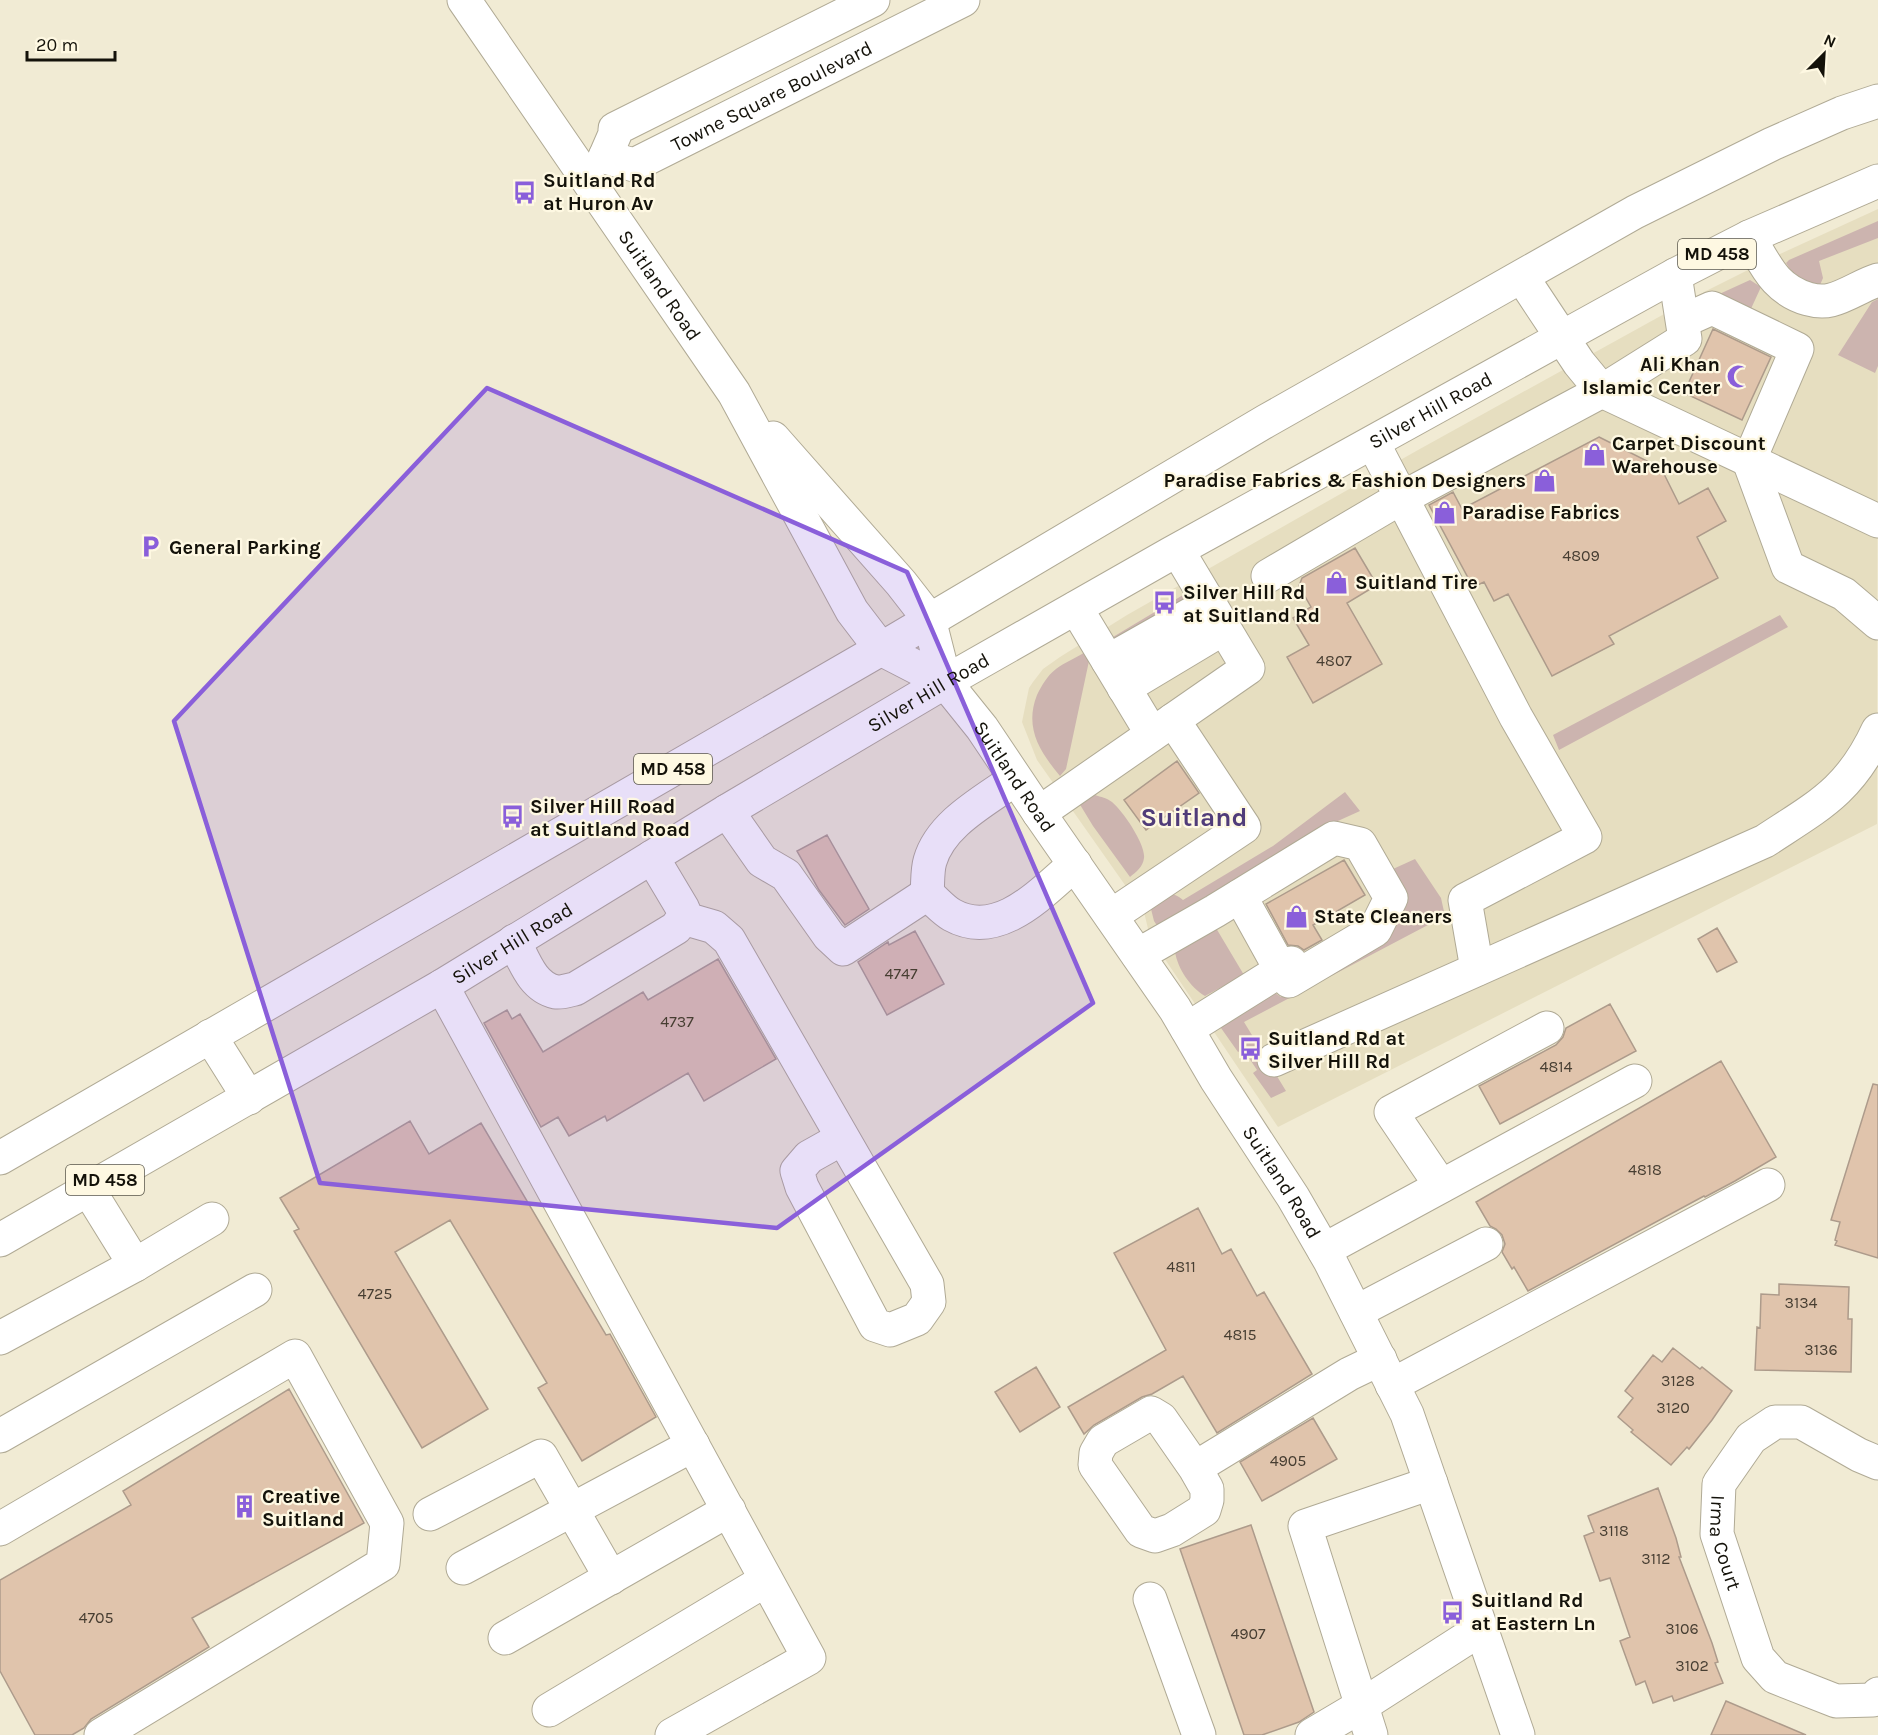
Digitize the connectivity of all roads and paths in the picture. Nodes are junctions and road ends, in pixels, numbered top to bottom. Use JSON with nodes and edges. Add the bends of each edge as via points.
{"nodes":[{"id":1,"x":464,"y":0,"type":"edge"},
{"id":2,"x":873,"y":0,"type":"edge"},
{"id":3,"x":963,"y":0,"type":"edge"},
{"id":4,"x":1878,"y":101,"type":"edge"},
{"id":5,"x":593,"y":163,"type":"junction"},
{"id":6,"x":1878,"y":181,"type":"edge"},
{"id":7,"x":1749,"y":237,"type":"junction"},
{"id":8,"x":1675,"y":275,"type":"junction"},
{"id":9,"x":1522,"y":277,"type":"junction"},
{"id":10,"x":1878,"y":280,"type":"edge"},
{"id":11,"x":1683,"y":321,"type":"junction"},
{"id":12,"x":1562,"y":339,"type":"junction"},
{"id":13,"x":1602,"y":391,"type":"junction"},
{"id":14,"x":734,"y":393,"type":"junction"},
{"id":15,"x":1373,"y":443,"type":"junction"},
{"id":16,"x":1749,"y":461,"type":"junction"},
{"id":17,"x":1394,"y":502,"type":"junction"},
{"id":18,"x":1878,"y":520,"type":"edge"},
{"id":19,"x":1178,"y":551,"type":"junction"},
{"id":20,"x":1268,"y":576,"type":"dead end"},
{"id":21,"x":1076,"y":608,"type":"junction"},
{"id":22,"x":1217,"y":616,"type":"junction"},
{"id":23,"x":929,"y":620,"type":"junction"},
{"id":24,"x":1878,"y":623,"type":"edge"},
{"id":25,"x":881,"y":649,"type":"junction"},
{"id":26,"x":1116,"y":675,"type":"junction"},
{"id":27,"x":945,"y":682,"type":"junction"},
{"id":28,"x":1162,"y":727,"type":"junction"},
{"id":29,"x":1878,"y":730,"type":"edge"},
{"id":30,"x":1015,"y":779,"type":"junction"},
{"id":31,"x":726,"y":811,"type":"junction"},
{"id":32,"x":1039,"y":813,"type":"junction"},
{"id":33,"x":652,"y":856,"type":"junction"},
{"id":34,"x":1075,"y":864,"type":"junction"},
{"id":35,"x":927,"y":894,"type":"junction"},
{"id":36,"x":1240,"y":896,"type":"junction"},
{"id":37,"x":1391,"y":898,"type":"junction"},
{"id":38,"x":1111,"y":916,"type":"junction"},
{"id":39,"x":683,"y":918,"type":"junction"},
{"id":40,"x":514,"y":941,"type":"junction"},
{"id":41,"x":1323,"y":942,"type":"dead end"},
{"id":42,"x":1138,"y":955,"type":"junction"},
{"id":43,"x":1286,"y":966,"type":"junction"},
{"id":44,"x":1478,"y":969,"type":"junction"},
{"id":45,"x":442,"y":986,"type":"junction"},
{"id":46,"x":1547,"y":1028,"type":"dead end"},
{"id":47,"x":1188,"y":1029,"type":"junction"},
{"id":48,"x":210,"y":1036,"type":"junction"},
{"id":49,"x":1274,"y":1060,"type":"dead end"},
{"id":50,"x":1635,"y":1081,"type":"dead end"},
{"id":51,"x":249,"y":1098,"type":"junction"},
{"id":52,"x":843,"y":1138,"type":"junction"},
{"id":53,"x":0,"y":1158,"type":"edge"},
{"id":54,"x":1768,"y":1185,"type":"dead end"},
{"id":55,"x":1441,"y":1186,"type":"junction"},
{"id":56,"x":88,"y":1190,"type":"junction"},
{"id":57,"x":212,"y":1220,"type":"dead end"},
{"id":58,"x":0,"y":1240,"type":"edge"},
{"id":59,"x":1486,"y":1244,"type":"dead end"},
{"id":60,"x":1324,"y":1250,"type":"junction"},
{"id":61,"x":135,"y":1265,"type":"junction"},
{"id":62,"x":255,"y":1290,"type":"dead end"},
{"id":63,"x":1356,"y":1312,"type":"junction"},
{"id":64,"x":0,"y":1338,"type":"edge"},
{"id":65,"x":1386,"y":1372,"type":"junction"},
{"id":66,"x":0,"y":1436,"type":"edge"},
{"id":67,"x":693,"y":1445,"type":"junction"},
{"id":68,"x":1878,"y":1462,"type":"edge"},
{"id":69,"x":1195,"y":1468,"type":"dead end"},
{"id":70,"x":1431,"y":1483,"type":"junction"},
{"id":71,"x":572,"y":1509,"type":"junction"},
{"id":72,"x":729,"y":1510,"type":"junction"},
{"id":73,"x":430,"y":1514,"type":"dead end"},
{"id":74,"x":0,"y":1529,"type":"edge"},
{"id":75,"x":463,"y":1568,"type":"dead end"},
{"id":76,"x":611,"y":1578,"type":"junction"},
{"id":77,"x":766,"y":1580,"type":"junction"},
{"id":78,"x":1150,"y":1599,"type":"dead end"},
{"id":79,"x":1481,"y":1629,"type":"junction"},
{"id":80,"x":505,"y":1638,"type":"dead end"},
{"id":81,"x":1878,"y":1694,"type":"edge"},
{"id":82,"x":549,"y":1710,"type":"dead end"},
{"id":83,"x":1366,"y":1720,"type":"edge"},
{"id":84,"x":101,"y":1735,"type":"edge"},
{"id":85,"x":672,"y":1735,"type":"edge"},
{"id":86,"x":1199,"y":1735,"type":"edge"},
{"id":87,"x":1312,"y":1735,"type":"edge"},
{"id":88,"x":1518,"y":1735,"type":"edge"}],
"edges":[{"from":1,"to":5,"type":"main road","name":"Suitland Road"},
{"from":2,"to":5,"type":"main road","name":"Towne Square Boulevard","via":[[615,129]]},
{"from":3,"to":5,"type":"main road","name":"Towne Square Boulevard","via":[[634,165]]},
{"from":4,"to":9,"type":"main road","number":"MD 458","via":[[1772,144],[1635,212]]},
{"from":5,"to":14,"type":"main road","name":"Suitland Road"},
{"from":6,"to":7,"type":"main road","name":"Silver Hill Road","number":"MD 458"},
{"from":7,"to":8,"type":"main road","name":"Silver Hill Road","number":"MD 458"},
{"from":7,"to":10,"type":"main road","via":[[1774,279],[1799,296],[1827,301]]},
{"from":8,"to":11,"type":"main road"},
{"from":8,"to":12,"type":"main road","name":"Silver Hill Road","number":"MD 458"},
{"from":9,"to":12,"type":"main road"},
{"from":9,"to":23,"type":"main road","number":"MD 458","via":[[1266,421]]},
{"from":11,"to":13,"type":"main road","via":[[1685,339]]},
{"from":11,"to":16,"type":"main road","via":[[1712,308],[1797,349]]},
{"from":12,"to":13,"type":"main road"},
{"from":12,"to":15,"type":"main road","name":"Silver Hill Road","number":"MD 458"},
{"from":13,"to":16,"type":"main road"},
{"from":13,"to":17,"type":"main road"},
{"from":14,"to":23,"type":"main road","name":"Suitland Road"},
{"from":14,"to":25,"type":"main road","name":"Suitland Road","via":[[852,611]]},
{"from":15,"to":17,"type":"main road"},
{"from":15,"to":19,"type":"main road","name":"Silver Hill Road","number":"MD 458"},
{"from":16,"to":18,"type":"main road"},
{"from":16,"to":24,"type":"main road","via":[[1788,567],[1844,594]]},
{"from":17,"to":20,"type":"main road"},
{"from":17,"to":44,"type":"main road","via":[[1435,561],[1516,717],[1585,837],[1465,900]]},
{"from":19,"to":21,"type":"main road","name":"Silver Hill Road","number":"MD 458"},
{"from":19,"to":22,"type":"main road"},
{"from":21,"to":26,"type":"main road"},
{"from":21,"to":27,"type":"main road","name":"Silver Hill Road","number":"MD 458"},
{"from":22,"to":26,"type":"main road"},
{"from":22,"to":28,"type":"main road","via":[[1248,668]]},
{"from":23,"to":25,"type":"main road","number":"MD 458"},
{"from":23,"to":27,"type":"main road","name":"Suitland Road"},
{"from":25,"to":27,"type":"main road","name":"Suitland Road"},
{"from":25,"to":48,"type":"main road","number":"MD 458"},
{"from":26,"to":28,"type":"main road"},
{"from":27,"to":30,"type":"main road","name":"Suitland Road","via":[[982,728]]},
{"from":27,"to":31,"type":"main road","name":"Silver Hill Road","number":"MD 458"},
{"from":28,"to":32,"type":"main road"},
{"from":28,"to":38,"type":"main road","via":[[1244,827]]},
{"from":29,"to":44,"type":"main road","via":[[1863,760],[1844,784],[1827,800],[1765,841]]},
{"from":30,"to":32,"type":"main road","name":"Suitland Road"},
{"from":30,"to":35,"type":"main road","via":[[952,826],[936,846],[929,863]]},
{"from":31,"to":33,"type":"main road","name":"Silver Hill Road","number":"MD 458"},
{"from":31,"to":35,"type":"main road","via":[[762,861],[786,875],[829,936],[843,949]]},
{"from":32,"to":34,"type":"main road","name":"Suitland Road"},
{"from":33,"to":39,"type":"main road","via":[[683,909]]},
{"from":33,"to":40,"type":"main road","name":"Silver Hill Road","number":"MD 458"},
{"from":34,"to":35,"type":"main road","via":[[1028,904],[996,921],[972,921],[951,915]]},
{"from":34,"to":38,"type":"main road","name":"Suitland Road"},
{"from":36,"to":37,"type":"main road","via":[[1334,838],[1360,844]]},
{"from":36,"to":42,"type":"main road"},
{"from":36,"to":43,"type":"main road"},
{"from":37,"to":41,"type":"main road"},
{"from":37,"to":43,"type":"main road","via":[[1375,930],[1289,981]]},
{"from":38,"to":42,"type":"main road","name":"Suitland Road"},
{"from":39,"to":40,"type":"main road","via":[[676,928],[575,989],[557,992],[541,986],[531,976]]},
{"from":39,"to":52,"type":"main road","via":[[714,927],[729,940]]},
{"from":40,"to":45,"type":"main road","name":"Silver Hill Road","number":"MD 458"},
{"from":42,"to":47,"type":"main road","name":"Suitland Road"},
{"from":43,"to":47,"type":"main road"},
{"from":44,"to":49,"type":"main road"},
{"from":45,"to":51,"type":"main road","name":"Silver Hill Road","number":"MD 458"},
{"from":45,"to":67,"type":"main road"},
{"from":46,"to":55,"type":"main road","via":[[1391,1112]]},
{"from":47,"to":60,"type":"main road","name":"Suitland Road"},
{"from":48,"to":51,"type":"main road"},
{"from":48,"to":53,"type":"main road","number":"MD 458"},
{"from":50,"to":55,"type":"main road"},
{"from":51,"to":56,"type":"main road","name":"Silver Hill Road","number":"MD 458"},
{"from":52,"to":52,"type":"main road","via":[[927,1284],[928,1302],[917,1319],[890,1330],[875,1325],[797,1171],[809,1157]]},
{"from":54,"to":65,"type":"main road"},
{"from":55,"to":60,"type":"main road"},
{"from":56,"to":58,"type":"main road","name":"Silver Hill Road","number":"MD 458"},
{"from":56,"to":61,"type":"main road"},
{"from":57,"to":61,"type":"main road"},
{"from":59,"to":63,"type":"main road"},
{"from":60,"to":63,"type":"main road","name":"Suitland Road"},
{"from":61,"to":64,"type":"main road"},
{"from":62,"to":66,"type":"main road"},
{"from":63,"to":65,"type":"main road","name":"Suitland Road"},
{"from":65,"to":69,"type":"main road","via":[[1350,1374]]},
{"from":65,"to":70,"type":"main road","name":"Suitland Road","via":[[1407,1414]]},
{"from":67,"to":71,"type":"main road"},
{"from":67,"to":72,"type":"main road"},
{"from":68,"to":81,"type":"main road","name":"Irma Court","via":[[1801,1422],[1775,1422],[1751,1438],[1719,1484],[1717,1534],[1758,1658],[1775,1677],[1836,1701],[1873,1700]]},
{"from":70,"to":79,"type":"main road","name":"Suitland Road"},
{"from":70,"to":83,"type":"main road","via":[[1305,1526]]},
{"from":71,"to":73,"type":"main road","via":[[541,1456]]},
{"from":71,"to":75,"type":"main road"},
{"from":71,"to":76,"type":"main road"},
{"from":72,"to":76,"type":"main road"},
{"from":72,"to":77,"type":"main road"},
{"from":74,"to":84,"type":"main road","via":[[295,1356],[387,1523],[383,1564]]},
{"from":76,"to":80,"type":"main road"},
{"from":77,"to":82,"type":"main road"},
{"from":77,"to":85,"type":"main road","via":[[809,1658]]},
{"from":78,"to":86,"type":"main road"},
{"from":79,"to":83,"type":"main road"},
{"from":79,"to":88,"type":"main road","name":"Suitland Road"},
{"from":83,"to":87,"type":"main road"}]}
